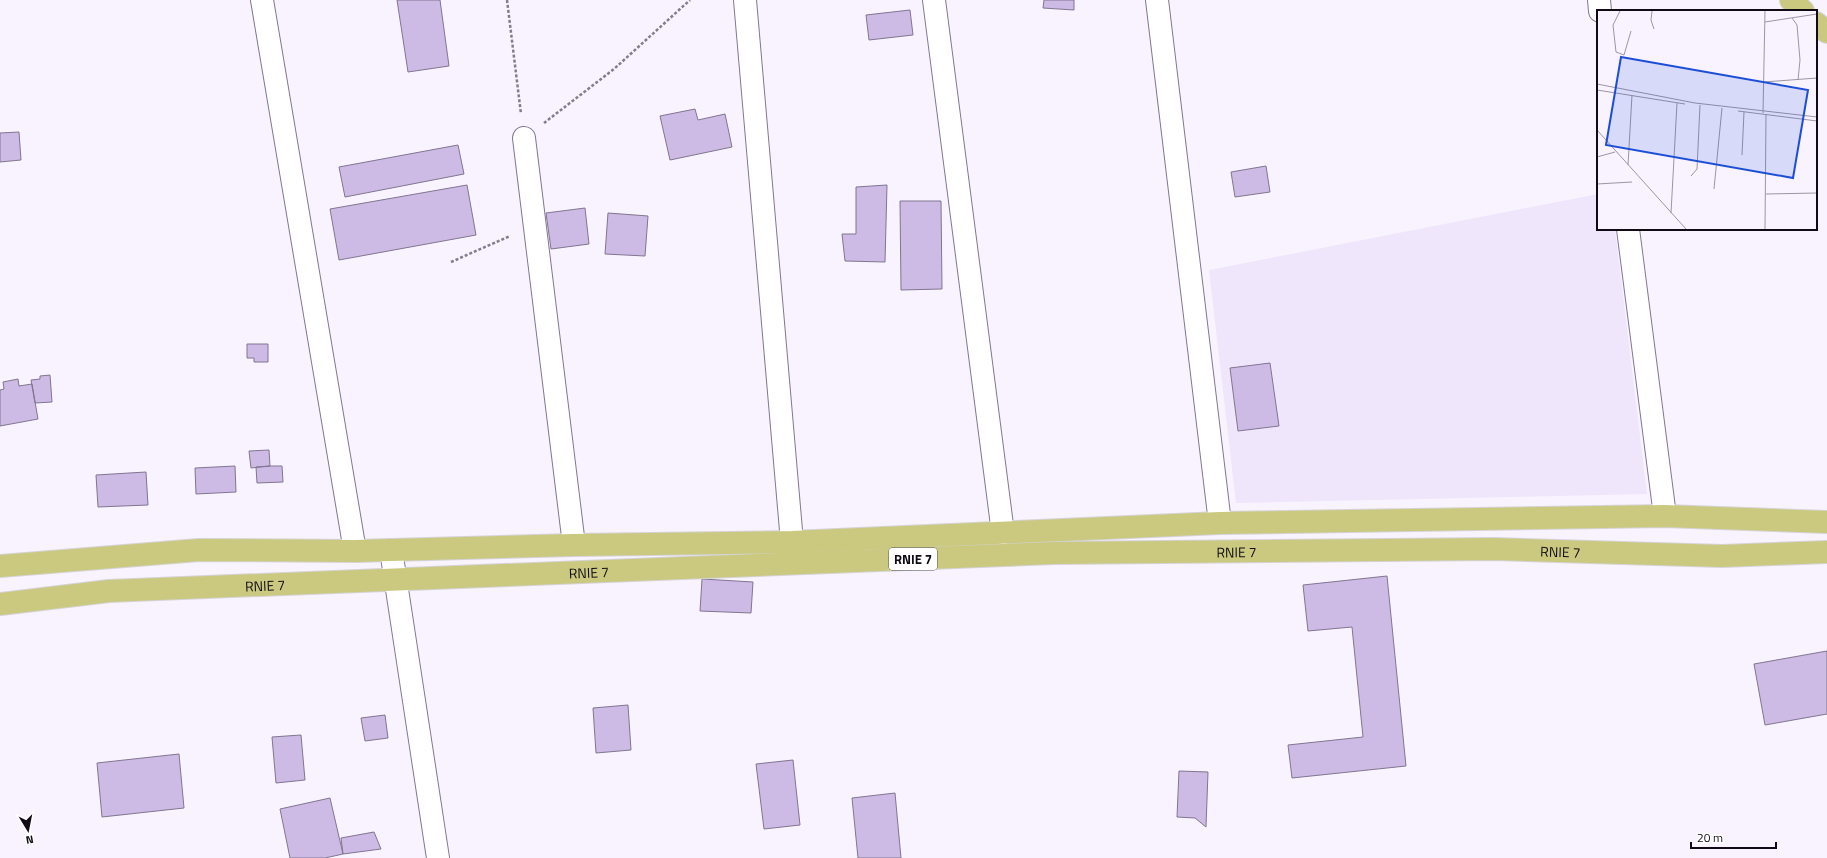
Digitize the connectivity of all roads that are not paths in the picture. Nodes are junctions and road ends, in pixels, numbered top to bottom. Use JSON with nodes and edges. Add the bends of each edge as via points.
{"nodes":[{"id":1,"x":262,"y":0,"type":"edge"},
{"id":2,"x":745,"y":0,"type":"edge"},
{"id":3,"x":934,"y":0,"type":"edge"},
{"id":4,"x":1157,"y":0,"type":"edge"},
{"id":5,"x":1599,"y":0,"type":"edge"},
{"id":6,"x":1790,"y":0,"type":"edge"},
{"id":7,"x":1600,"y":10,"type":"edge"},
{"id":8,"x":1802,"y":10,"type":"edge"},
{"id":9,"x":1817,"y":24,"type":"edge"},
{"id":10,"x":1827,"y":32,"type":"edge"},
{"id":11,"x":524,"y":138,"type":"road end"},
{"id":12,"x":1628,"y":230,"type":"edge"},
{"id":13,"x":1665,"y":516,"type":"junction"},
{"id":14,"x":1827,"y":522,"type":"edge"},
{"id":15,"x":1220,"y":523,"type":"junction"},
{"id":16,"x":1003,"y":533,"type":"junction"},
{"id":17,"x":792,"y":542,"type":"junction"},
{"id":18,"x":574,"y":545,"type":"junction"},
{"id":19,"x":391,"y":550,"type":"junction"},
{"id":20,"x":355,"y":551,"type":"junction"},
{"id":21,"x":1827,"y":552,"type":"edge"},
{"id":22,"x":0,"y":566,"type":"edge"},
{"id":23,"x":396,"y":579,"type":"junction"},
{"id":24,"x":0,"y":604,"type":"edge"},
{"id":25,"x":438,"y":858,"type":"edge"}],
"edges":[{"from":1,"to":20,"type":"street"},
{"from":2,"to":17,"type":"street"},
{"from":3,"to":16,"type":"street"},
{"from":4,"to":15,"type":"street"},
{"from":5,"to":7,"type":"street"},
{"from":6,"to":8,"type":"main road"},
{"from":9,"to":10,"type":"main road"},
{"from":11,"to":18,"type":"street"},
{"from":12,"to":13,"type":"street"},
{"from":13,"to":14,"type":"main road","name":"RNIE 7","number":"RNIE 7"},
{"from":13,"to":15,"type":"main road","name":"RNIE 7","number":"RNIE 7"},
{"from":15,"to":16,"type":"main road","name":"RNIE 7","number":"RNIE 7"},
{"from":16,"to":17,"type":"main road","name":"RNIE 7","number":"RNIE 7"},
{"from":17,"to":18,"type":"main road","name":"RNIE 7","number":"RNIE 7"},
{"from":18,"to":19,"type":"main road","name":"RNIE 7","number":"RNIE 7"},
{"from":19,"to":20,"type":"main road","name":"RNIE 7","number":"RNIE 7"},
{"from":19,"to":23,"type":"street"},
{"from":20,"to":22,"type":"main road","name":"RNIE 7","number":"RNIE 7","via":[[199,550]]},
{"from":21,"to":23,"type":"main road","name":"RNIE 7","number":"RNIE 7","via":[[1722,556],[1494,550],[1054,553]]},
{"from":23,"to":24,"type":"main road","name":"RNIE 7","number":"RNIE 7","via":[[109,591]]},
{"from":23,"to":25,"type":"street"}]}
